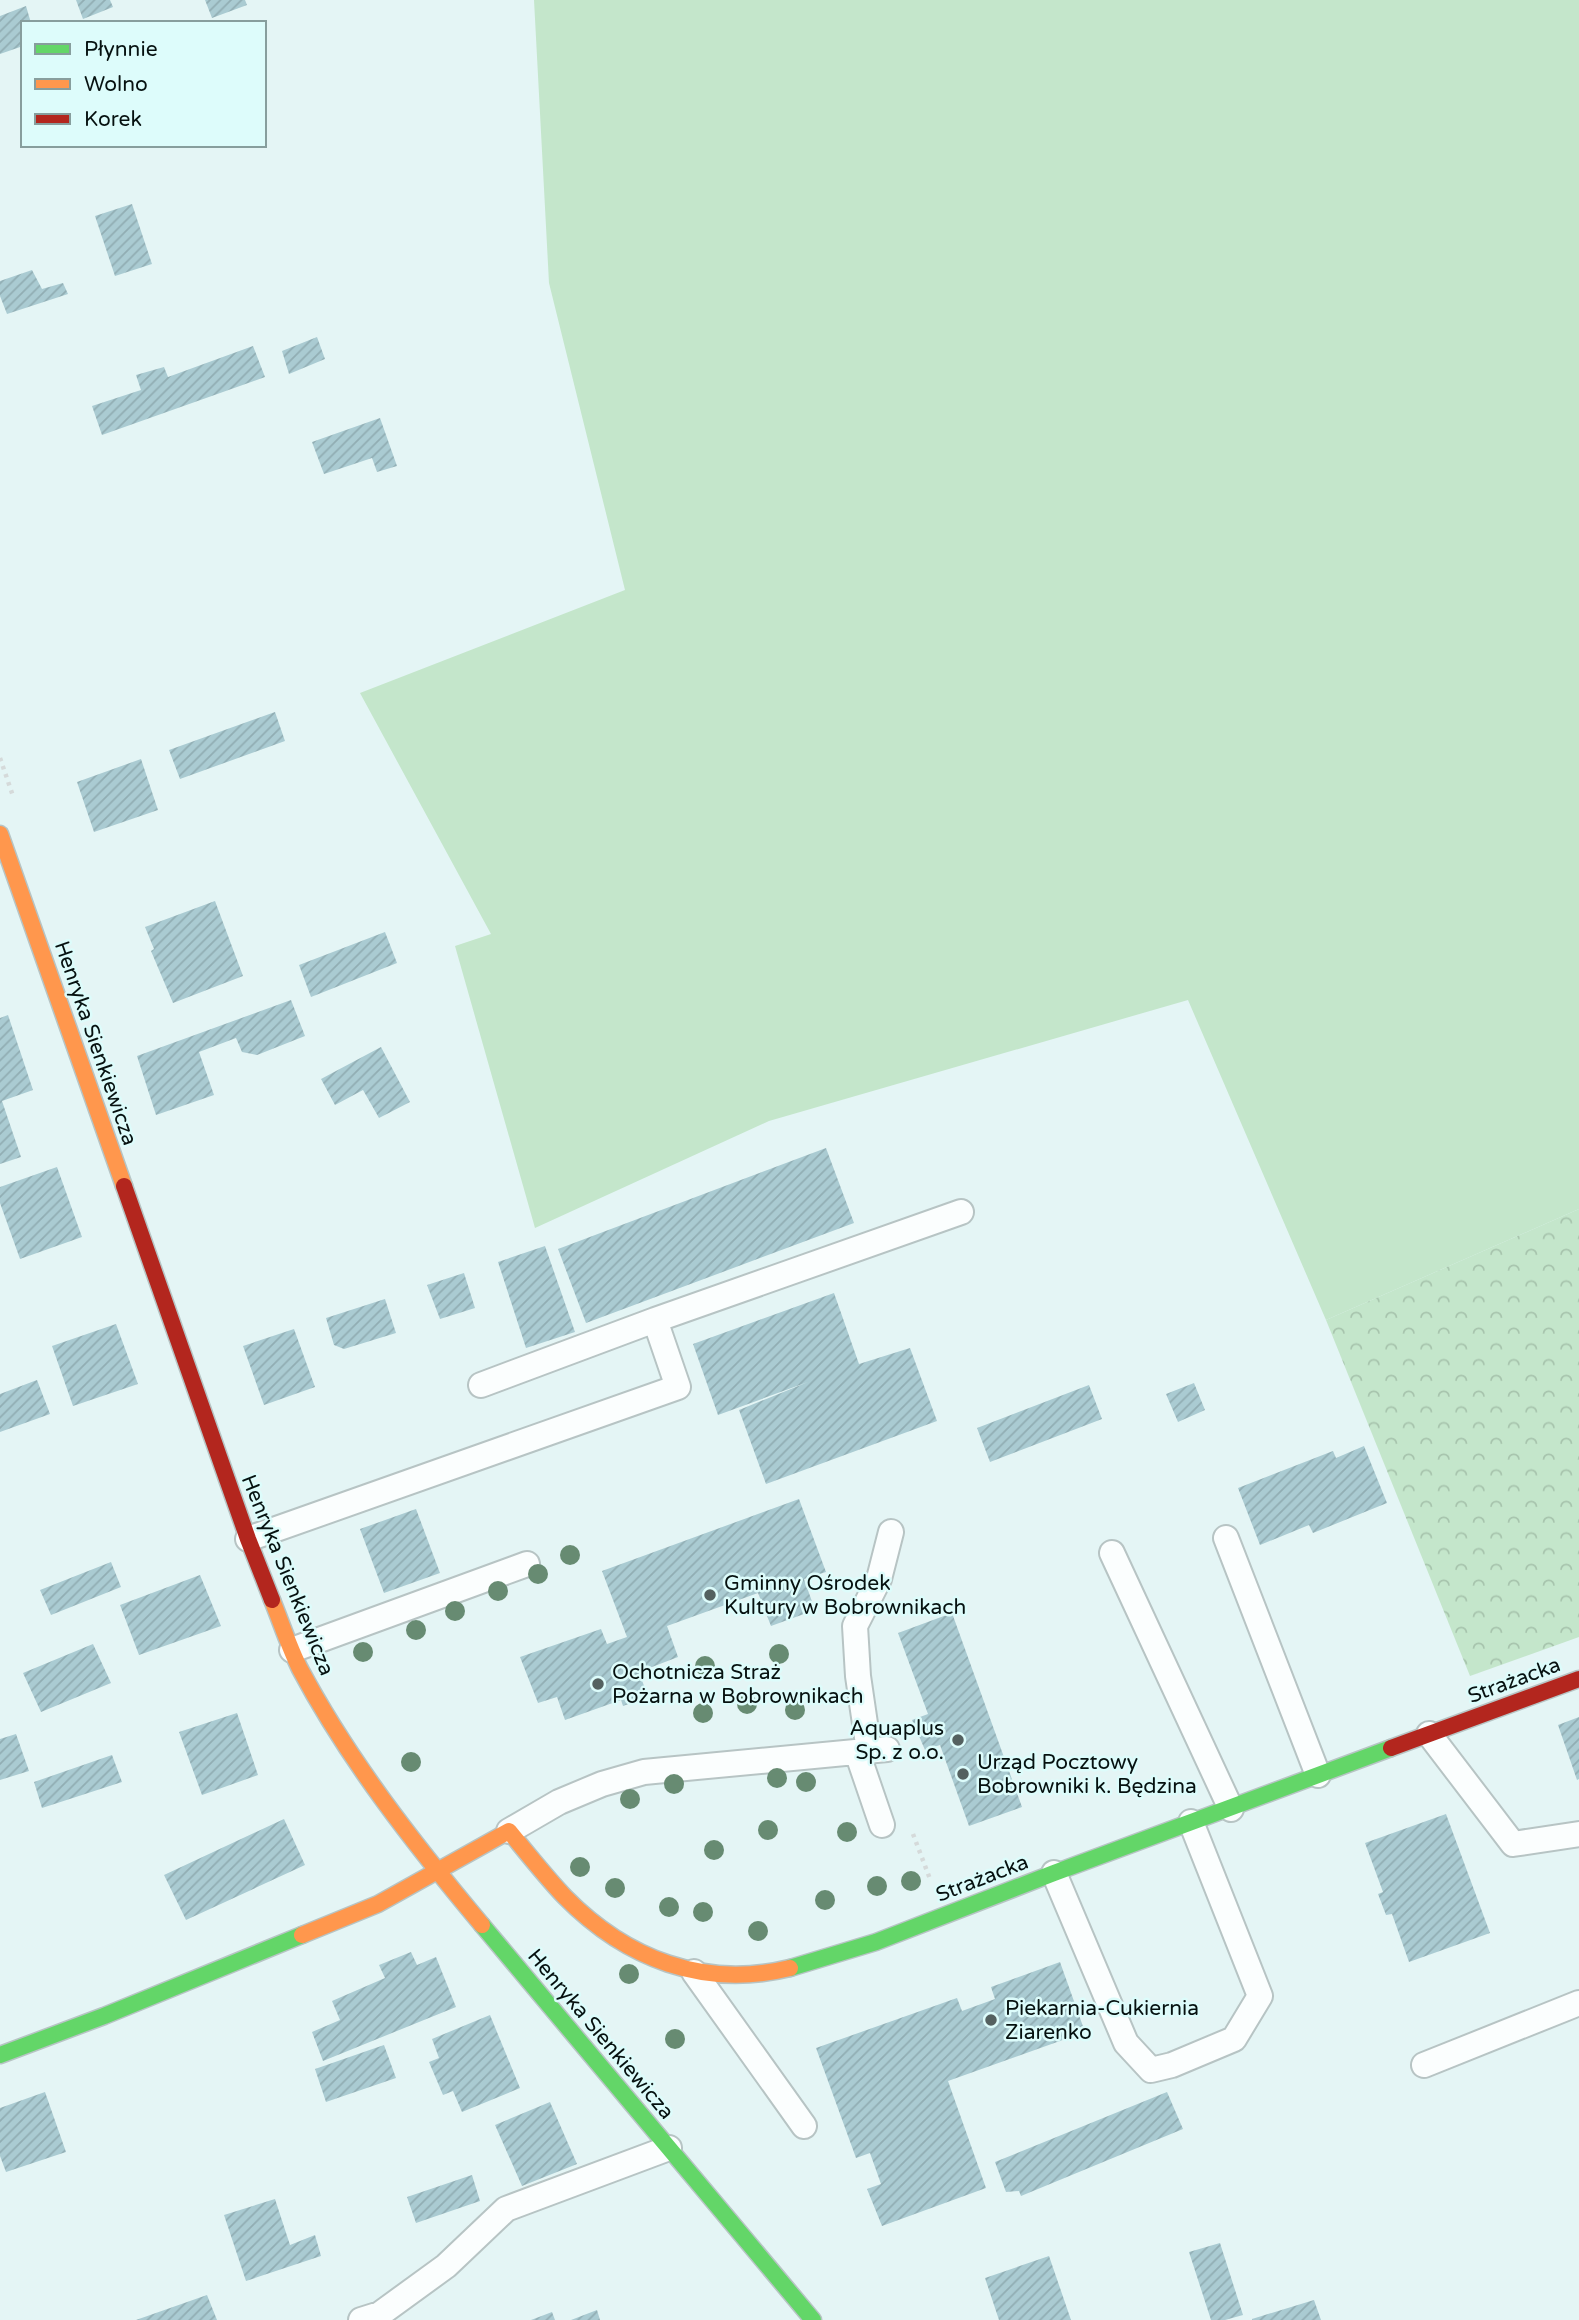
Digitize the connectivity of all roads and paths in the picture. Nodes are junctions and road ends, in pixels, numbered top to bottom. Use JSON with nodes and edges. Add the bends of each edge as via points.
{"nodes":[{"id":1,"x":0,"y":834,"type":"edge"},
{"id":2,"x":961,"y":1212,"type":"dead end"},
{"id":3,"x":655,"y":1320,"type":"junction"},
{"id":4,"x":481,"y":1385,"type":"dead end"},
{"id":5,"x":891,"y":1532,"type":"dead end"},
{"id":6,"x":1226,"y":1538,"type":"dead end"},
{"id":7,"x":248,"y":1539,"type":"junction"},
{"id":8,"x":1112,"y":1553,"type":"dead end"},
{"id":9,"x":527,"y":1564,"type":"dead end"},
{"id":10,"x":292,"y":1650,"type":"junction"},
{"id":11,"x":1579,"y":1679,"type":"edge"},
{"id":12,"x":1429,"y":1734,"type":"junction"},
{"id":13,"x":871,"y":1750,"type":"junction"},
{"id":14,"x":1318,"y":1775,"type":"junction"},
{"id":15,"x":1231,"y":1809,"type":"junction"},
{"id":16,"x":1191,"y":1822,"type":"junction"},
{"id":17,"x":882,"y":1825,"type":"joint"},
{"id":18,"x":509,"y":1832,"type":"junction"},
{"id":19,"x":1579,"y":1835,"type":"edge"},
{"id":20,"x":436,"y":1870,"type":"junction"},
{"id":21,"x":1054,"y":1872,"type":"junction"},
{"id":22,"x":943,"y":1916,"type":"junction"},
{"id":23,"x":694,"y":1972,"type":"junction"},
{"id":24,"x":1579,"y":2003,"type":"edge"},
{"id":25,"x":0,"y":2055,"type":"edge"},
{"id":26,"x":1424,"y":2064,"type":"dead end"},
{"id":27,"x":804,"y":2126,"type":"dead end"},
{"id":28,"x":669,"y":2148,"type":"junction"},
{"id":29,"x":362,"y":2320,"type":"edge"},
{"id":30,"x":813,"y":2320,"type":"edge"}],
"edges":[{"from":1,"to":7,"type":"street","name":"Henryka Sienkiewicza"},
{"from":2,"to":3,"type":"lane"},
{"from":3,"to":4,"type":"lane"},
{"from":3,"to":7,"type":"lane","via":[[678,1387]]},
{"from":5,"to":13,"type":"lane","via":[[879,1579],[855,1626]]},
{"from":6,"to":14,"type":"lane"},
{"from":7,"to":10,"type":"street","name":"Henryka Sienkiewicza"},
{"from":8,"to":15,"type":"lane"},
{"from":9,"to":10,"type":"lane"},
{"from":10,"to":20,"type":"street","name":"Henryka Sienkiewicza","via":[[337,1734]]},
{"from":11,"to":12,"type":"street","name":"Strażacka"},
{"from":12,"to":14,"type":"street","name":"Strażacka"},
{"from":12,"to":19,"type":"lane","via":[[1513,1844]]},
{"from":13,"to":17,"type":"lane"},
{"from":13,"to":18,"type":"lane","via":[[644,1772],[570,1797]]},
{"from":14,"to":15,"type":"street","name":"Strażacka"},
{"from":15,"to":16,"type":"street","name":"Strażacka"},
{"from":16,"to":21,"type":"street","name":"Strażacka"},
{"from":16,"to":21,"type":"lane","via":[[1260,1996],[1234,2039],[1172,2065],[1151,2070],[1126,2043]]},
{"from":17,"to":22,"type":"path","via":[[906,1815]]},
{"from":18,"to":20,"type":"street"},
{"from":18,"to":23,"type":"street","name":"Strażacka","via":[[565,1897],[600,1928],[635,1951]]},
{"from":20,"to":25,"type":"street","via":[[378,1904]]},
{"from":20,"to":28,"type":"street","name":"Henryka Sienkiewicza"},
{"from":21,"to":22,"type":"street","name":"Strażacka"},
{"from":22,"to":23,"type":"street","name":"Strażacka","via":[[780,1970],[733,1975]]},
{"from":23,"to":27,"type":"lane"},
{"from":24,"to":26,"type":"lane"},
{"from":28,"to":29,"type":"lane","via":[[506,2209],[446,2266],[380,2314]]},
{"from":28,"to":30,"type":"street","name":"Henryka Sienkiewicza"}]}
